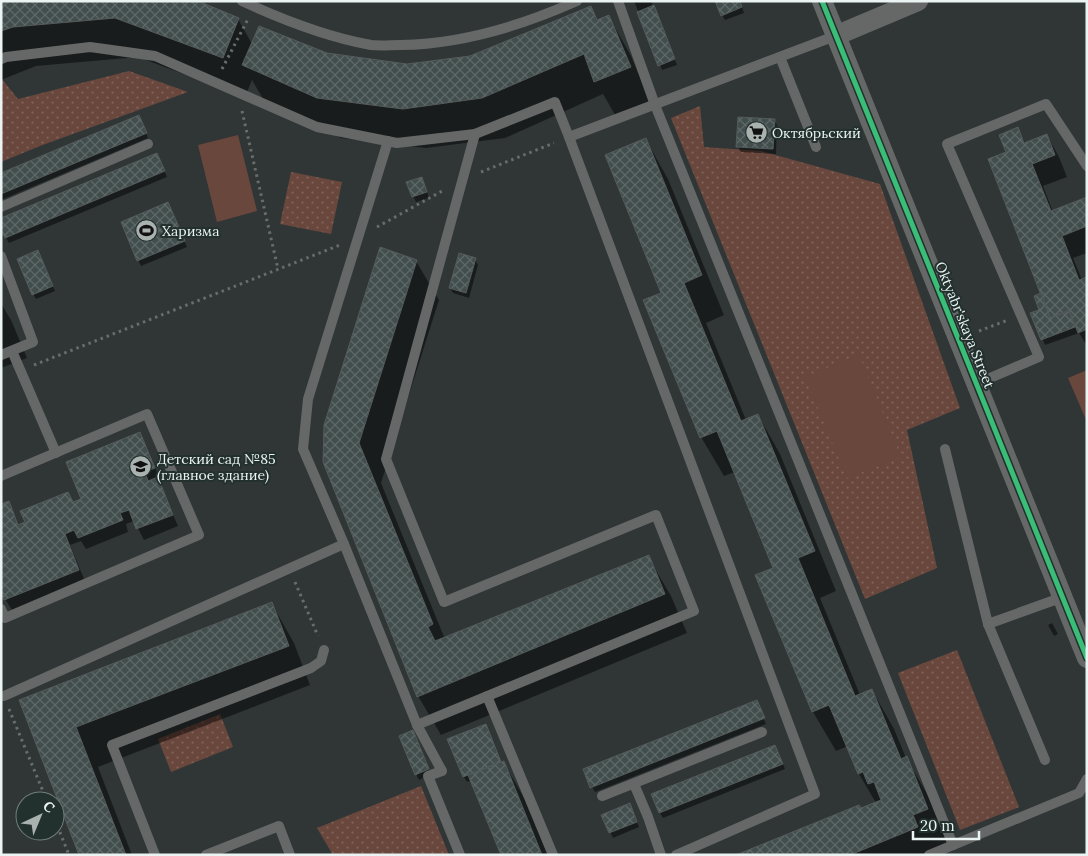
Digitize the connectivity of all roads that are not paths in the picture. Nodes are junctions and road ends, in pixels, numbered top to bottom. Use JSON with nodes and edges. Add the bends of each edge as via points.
{"nodes":[{"id":1,"x":242,"y":1,"type":"edge"},
{"id":2,"x":577,"y":1,"type":"edge"},
{"id":3,"x":618,"y":1,"type":"edge"},
{"id":4,"x":822,"y":1,"type":"edge"},
{"id":5,"x":918,"y":1,"type":"edge"},
{"id":6,"x":835,"y":36,"type":"junction"},
{"id":7,"x":1,"y":58,"type":"edge"},
{"id":8,"x":780,"y":58,"type":"junction"},
{"id":9,"x":655,"y":105,"type":"junction"},
{"id":10,"x":475,"y":134,"type":"junction"},
{"id":11,"x":570,"y":137,"type":"junction"},
{"id":12,"x":388,"y":141,"type":"junction"},
{"id":13,"x":148,"y":144,"type":"dead end"},
{"id":14,"x":816,"y":147,"type":"dead end"},
{"id":15,"x":1087,"y":166,"type":"edge"},
{"id":16,"x":1,"y":207,"type":"edge"},
{"id":17,"x":1,"y":256,"type":"edge"},
{"id":18,"x":12,"y":351,"type":"junction"},
{"id":19,"x":1,"y":355,"type":"edge"},
{"id":20,"x":976,"y":384,"type":"junction"},
{"id":21,"x":945,"y":449,"type":"dead end"},
{"id":22,"x":56,"y":453,"type":"junction"},
{"id":23,"x":1,"y":476,"type":"edge"},
{"id":24,"x":344,"y":544,"type":"junction"},
{"id":25,"x":1062,"y":597,"type":"junction"},
{"id":26,"x":1,"y":609,"type":"edge"},
{"id":27,"x":988,"y":624,"type":"junction"},
{"id":28,"x":1081,"y":626,"type":"edge"},
{"id":29,"x":324,"y":650,"type":"road end"},
{"id":30,"x":1087,"y":658,"type":"edge"},
{"id":31,"x":4,"y":696,"type":"road end"},
{"id":32,"x":487,"y":696,"type":"junction"},
{"id":33,"x":417,"y":725,"type":"junction"},
{"id":34,"x":762,"y":732,"type":"dead end"},
{"id":35,"x":1045,"y":760,"type":"dead end"},
{"id":36,"x":1087,"y":779,"type":"edge"},
{"id":37,"x":634,"y":784,"type":"junction"},
{"id":38,"x":602,"y":796,"type":"dead end"},
{"id":39,"x":953,"y":845,"type":"junction"},
{"id":40,"x":155,"y":855,"type":"edge"},
{"id":41,"x":206,"y":855,"type":"edge"},
{"id":42,"x":290,"y":855,"type":"edge"},
{"id":43,"x":460,"y":855,"type":"edge"},
{"id":44,"x":553,"y":855,"type":"edge"},
{"id":45,"x":661,"y":855,"type":"edge"},
{"id":46,"x":676,"y":855,"type":"edge"},
{"id":47,"x":929,"y":855,"type":"edge"}],
"edges":[{"from":1,"to":2,"type":"lane","via":[[316,31],[372,45],[426,44],[490,33]]},
{"from":3,"to":9,"type":"lane"},
{"from":4,"to":6,"type":"street","name":"Oktyabr'skaya Street"},
{"from":5,"to":6,"type":"street"},
{"from":6,"to":8,"type":"lane"},
{"from":6,"to":20,"type":"street","name":"Oktyabr'skaya Street"},
{"from":7,"to":12,"type":"lane","via":[[90,47],[155,56],[317,127]]},
{"from":8,"to":9,"type":"lane"},
{"from":8,"to":14,"type":"lane"},
{"from":9,"to":11,"type":"lane"},
{"from":9,"to":39,"type":"lane"},
{"from":10,"to":11,"type":"lane","via":[[555,102]]},
{"from":10,"to":12,"type":"lane","via":[[397,143]]},
{"from":10,"to":32,"type":"lane","via":[[386,459],[444,602],[656,515],[694,610]]},
{"from":11,"to":46,"type":"lane","via":[[815,794]]},
{"from":12,"to":24,"type":"lane","via":[[308,399],[304,449]]},
{"from":13,"to":16,"type":"lane"},
{"from":15,"to":20,"type":"lane","via":[[1046,104],[947,144],[1039,357]]},
{"from":17,"to":18,"type":"lane","via":[[33,342]]},
{"from":18,"to":19,"type":"lane"},
{"from":18,"to":22,"type":"lane"},
{"from":20,"to":25,"type":"street","name":"Oktyabr'skaya Street"},
{"from":21,"to":27,"type":"lane"},
{"from":22,"to":23,"type":"lane"},
{"from":22,"to":26,"type":"lane","via":[[147,414],[199,535],[5,618]]},
{"from":24,"to":31,"type":"lane"},
{"from":24,"to":33,"type":"lane"},
{"from":25,"to":27,"type":"lane"},
{"from":25,"to":28,"type":"street","name":"Oktyabr'skaya Street"},
{"from":27,"to":35,"type":"lane"},
{"from":28,"to":30,"type":"street","name":"Oktyabr'skaya Street"},
{"from":29,"to":40,"type":"lane","via":[[321,661],[311,668],[112,744]]},
{"from":32,"to":33,"type":"lane"},
{"from":32,"to":44,"type":"lane"},
{"from":33,"to":43,"type":"lane","via":[[442,771],[428,776]]},
{"from":34,"to":37,"type":"lane"},
{"from":36,"to":39,"type":"lane","via":[[1078,793]]},
{"from":37,"to":38,"type":"lane"},
{"from":37,"to":45,"type":"lane"},
{"from":39,"to":47,"type":"lane"},
{"from":41,"to":42,"type":"lane","via":[[279,826]]}]}
